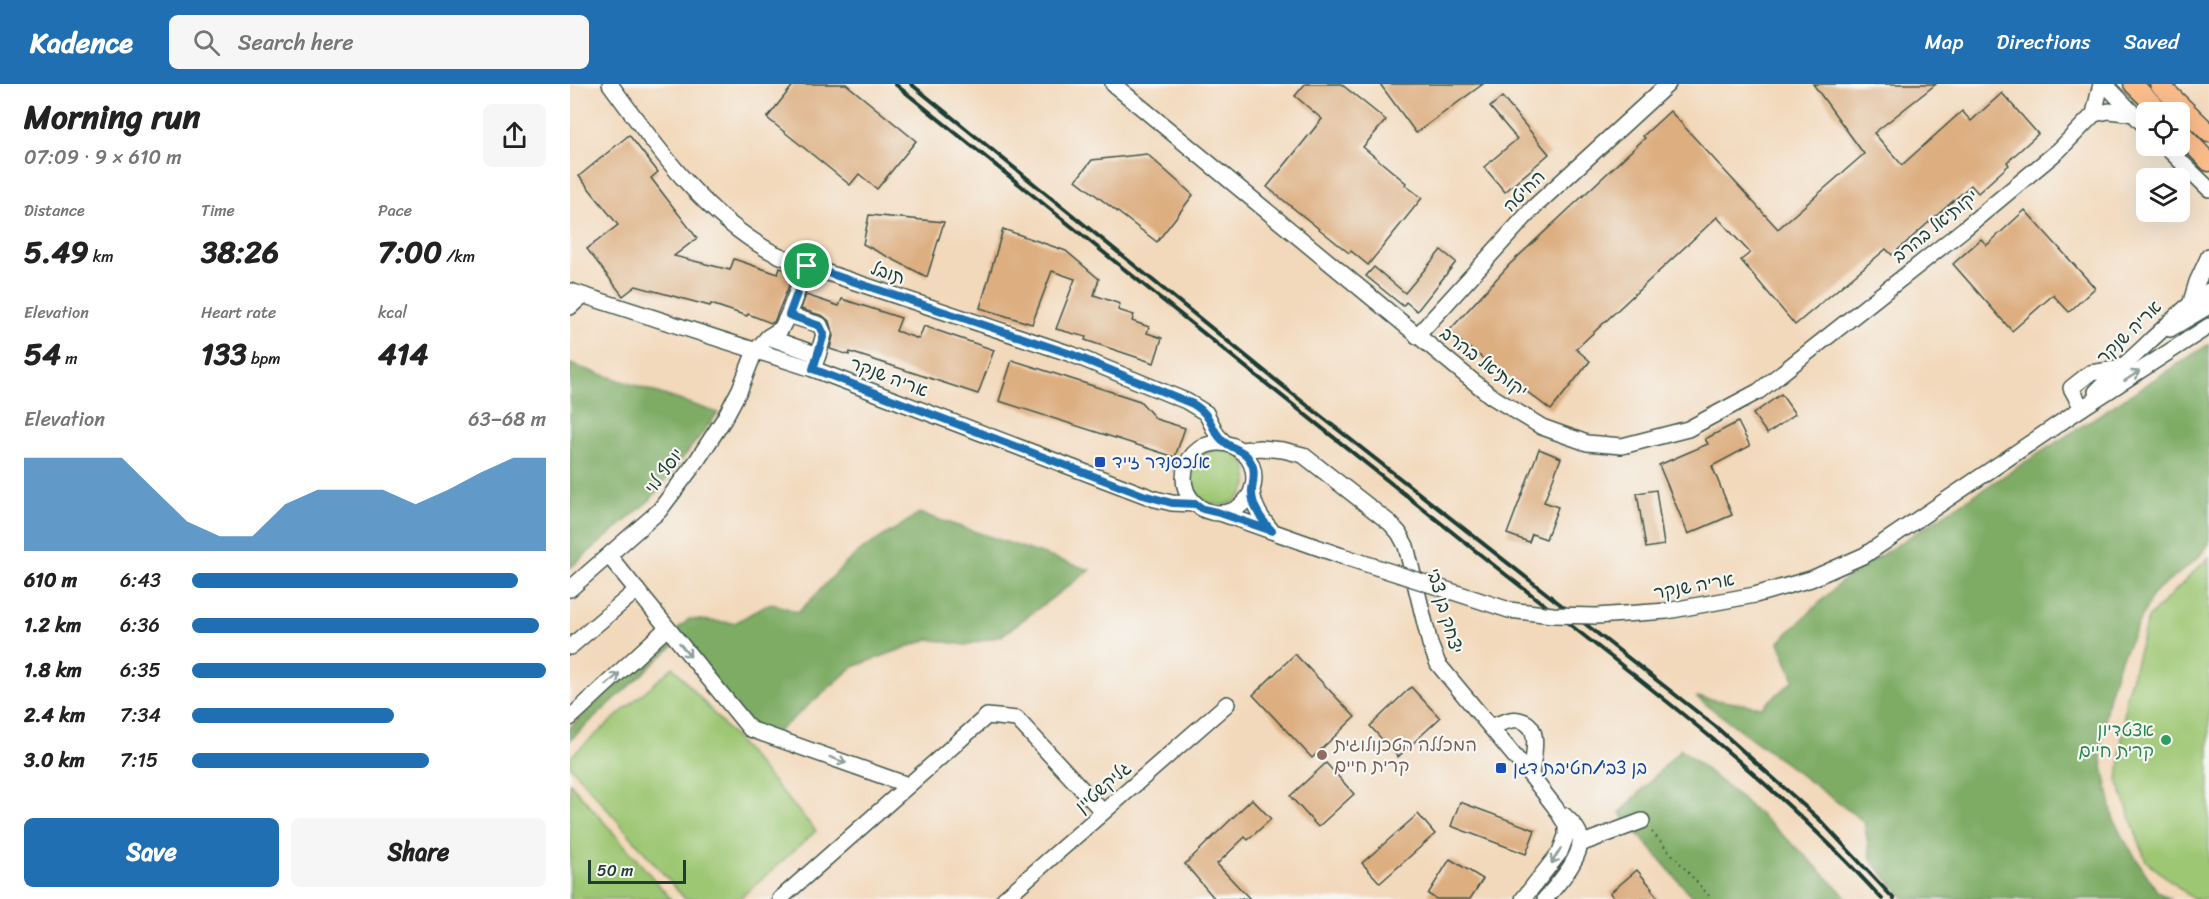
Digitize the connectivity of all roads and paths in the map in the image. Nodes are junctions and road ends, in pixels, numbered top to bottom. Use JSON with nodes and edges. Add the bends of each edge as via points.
{"nodes":[{"id":1,"x":610,"y":84,"type":"edge"},
{"id":2,"x":1113,"y":84,"type":"edge"},
{"id":3,"x":1668,"y":84,"type":"edge"},
{"id":4,"x":2103,"y":84,"type":"edge"},
{"id":5,"x":2133,"y":84,"type":"edge"},
{"id":6,"x":2159,"y":84,"type":"edge"},
{"id":7,"x":2151,"y":102,"type":"edge"},
{"id":8,"x":2136,"y":111,"type":"edge"},
{"id":9,"x":2094,"y":114,"type":"junction"},
{"id":10,"x":2136,"y":114,"type":"edge"},
{"id":11,"x":2209,"y":133,"type":"edge"},
{"id":12,"x":2190,"y":142,"type":"edge"},
{"id":13,"x":2175,"y":156,"type":"edge"},
{"id":14,"x":2209,"y":162,"type":"edge"},
{"id":15,"x":2209,"y":189,"type":"edge"},
{"id":16,"x":2209,"y":256,"type":"edge"},
{"id":17,"x":807,"y":266,"type":"junction"},
{"id":18,"x":2209,"y":291,"type":"edge"},
{"id":19,"x":576,"y":293,"type":"edge"},
{"id":20,"x":2191,"y":302,"type":"junction"},
{"id":21,"x":2209,"y":306,"type":"edge"},
{"id":22,"x":570,"y":307,"type":"edge"},
{"id":23,"x":789,"y":315,"type":"junction"},
{"id":24,"x":2209,"y":326,"type":"edge"},
{"id":25,"x":1417,"y":336,"type":"junction"},
{"id":26,"x":768,"y":337,"type":"junction"},
{"id":27,"x":2152,"y":340,"type":"junction"},
{"id":28,"x":755,"y":351,"type":"junction"},
{"id":29,"x":815,"y":362,"type":"junction"},
{"id":30,"x":2117,"y":369,"type":"junction"},
{"id":31,"x":2082,"y":408,"type":"junction"},
{"id":32,"x":1209,"y":417,"type":"junction"},
{"id":33,"x":1225,"y":443,"type":"junction"},
{"id":34,"x":1199,"y":449,"type":"junction"},
{"id":35,"x":1241,"y":450,"type":"junction"},
{"id":36,"x":1283,"y":450,"type":"junction"},
{"id":37,"x":1254,"y":474,"type":"junction"},
{"id":38,"x":1184,"y":483,"type":"junction"},
{"id":39,"x":1252,"y":491,"type":"junction"},
{"id":40,"x":1155,"y":499,"type":"junction"},
{"id":41,"x":1196,"y":504,"type":"junction"},
{"id":42,"x":1220,"y":513,"type":"junction"},
{"id":43,"x":1272,"y":531,"type":"junction"},
{"id":44,"x":609,"y":556,"type":"junction"},
{"id":45,"x":570,"y":589,"type":"edge"},
{"id":46,"x":637,"y":590,"type":"junction"},
{"id":47,"x":667,"y":628,"type":"junction"},
{"id":48,"x":570,"y":647,"type":"edge"},
{"id":49,"x":1227,"y":704,"type":"dead end"},
{"id":50,"x":570,"y":718,"type":"edge"},
{"id":51,"x":1491,"y":727,"type":"junction"},
{"id":52,"x":1531,"y":776,"type":"junction"},
{"id":53,"x":908,"y":785,"type":"junction"},
{"id":54,"x":1555,"y":807,"type":"junction"},
{"id":55,"x":1103,"y":812,"type":"junction"},
{"id":56,"x":1642,"y":821,"type":"joint"},
{"id":57,"x":1580,"y":844,"type":"junction"},
{"id":58,"x":780,"y":899,"type":"edge"},
{"id":59,"x":1004,"y":899,"type":"edge"},
{"id":60,"x":1522,"y":899,"type":"edge"},
{"id":61,"x":1545,"y":899,"type":"edge"},
{"id":62,"x":1712,"y":899,"type":"edge"}],
"edges":[{"from":1,"to":17,"type":"street","name":"תובל","via":[[673,168],[707,202],[745,235],[770,251]]},
{"from":2,"to":25,"type":"street","name":"יקותיאל בהרב"},
{"from":3,"to":25,"type":"street","name":"החיטה","via":[[1534,207]]},
{"from":4,"to":8,"type":"street"},
{"from":4,"to":9,"type":"street"},
{"from":5,"to":7,"type":"main road"},
{"from":6,"to":11,"type":"main road"},
{"from":9,"to":10,"type":"street"},
{"from":9,"to":25,"type":"street","name":"יקותיאל בהרב","via":[[2059,150],[1759,391],[1688,429],[1622,446],[1587,443],[1542,427],[1491,396]]},
{"from":12,"to":14,"type":"main road"},
{"from":13,"to":15,"type":"street"},
{"from":16,"to":20,"type":"street"},
{"from":17,"to":23,"type":"street"},
{"from":17,"to":32,"type":"street","name":"תובל","via":[[1071,354],[1193,404]]},
{"from":18,"to":20,"type":"street","name":"אריה שנקר"},
{"from":19,"to":22,"type":"street"},
{"from":19,"to":28,"type":"street","name":"אריה שנקר"},
{"from":20,"to":27,"type":"street","name":"אריה שנקר"},
{"from":21,"to":27,"type":"street"},
{"from":23,"to":26,"type":"street","via":[[781,329]]},
{"from":23,"to":29,"type":"street","via":[[820,326],[824,334]]},
{"from":31,"to":24,"type":"street","name":"אריה שנקר","one_way":true},
{"from":26,"to":28,"type":"street"},
{"from":26,"to":29,"type":"street"},
{"from":27,"to":30,"type":"street","name":"אריה שנקר"},
{"from":28,"to":29,"type":"street","name":"אריה שנקר"},
{"from":28,"to":44,"type":"street","name":"יוסף לוי","via":[[740,389],[696,462],[659,511]]},
{"from":29,"to":40,"type":"street","name":"אריה שנקר"},
{"from":30,"to":31,"type":"street","name":"אריה שנקר"},
{"from":30,"to":31,"type":"street","via":[[2090,373],[2071,388]]},
{"from":31,"to":43,"type":"street","name":"אריה שנקר","bridge":true,"via":[[1865,555],[1811,579],[1667,611],[1596,616],[1509,610]]},
{"from":32,"to":33,"type":"street","name":"תובל"},
{"from":32,"to":34,"type":"street","via":[[1206,439]]},
{"from":33,"to":34,"type":"street"},
{"from":33,"to":35,"type":"street"},
{"from":34,"to":38,"type":"street","via":[[1187,464]]},
{"from":35,"to":36,"type":"street","name":"יצחק בן צבי"},
{"from":35,"to":37,"type":"street"},
{"from":36,"to":37,"type":"street","via":[[1263,458]]},
{"from":36,"to":51,"type":"street","name":"יצחק בן צבי","via":[[1312,460],[1399,533],[1406,546],[1434,656]]},
{"from":37,"to":39,"type":"street"},
{"from":38,"to":40,"type":"street","via":[[1175,493]]},
{"from":38,"to":41,"type":"street"},
{"from":39,"to":42,"type":"street","via":[[1239,507]]},
{"from":39,"to":43,"type":"street","via":[[1260,518]]},
{"from":40,"to":41,"type":"street","name":"אריה שנקר"},
{"from":41,"to":42,"type":"street"},
{"from":42,"to":43,"type":"street","name":"אריה שנקר"},
{"from":44,"to":45,"type":"street","name":"יוסף לוי"},
{"from":44,"to":46,"type":"street"},
{"from":46,"to":47,"type":"street"},
{"from":46,"to":48,"type":"street"},
{"from":50,"to":47,"type":"street","one_way":true},
{"from":47,"to":53,"type":"street","one_way":true,"via":[[750,729]]},
{"from":49,"to":55,"type":"street","name":"גליקשטיין"},
{"from":51,"to":52,"type":"street","name":"יצחק בן צבי"},
{"from":51,"to":52,"type":"street","via":[[1509,720],[1520,720],[1529,726],[1535,737]]},
{"from":52,"to":54,"type":"street","name":"יצחק בן צבי"},
{"from":53,"to":55,"type":"street","via":[[987,716],[1017,719]]},
{"from":53,"to":58,"type":"street"},
{"from":54,"to":57,"type":"street","name":"יצחק בן צבי","via":[[1578,832]]},
{"from":54,"to":60,"type":"street","name":"יצחק בן צבי","one_way":true,"via":[[1566,825],[1566,836],[1552,863]]},
{"from":55,"to":59,"type":"street","name":"גליקשטיין"},
{"from":56,"to":57,"type":"street"},
{"from":56,"to":62,"type":"path"},
{"from":57,"to":61,"type":"street","via":[[1575,858]]}]}
